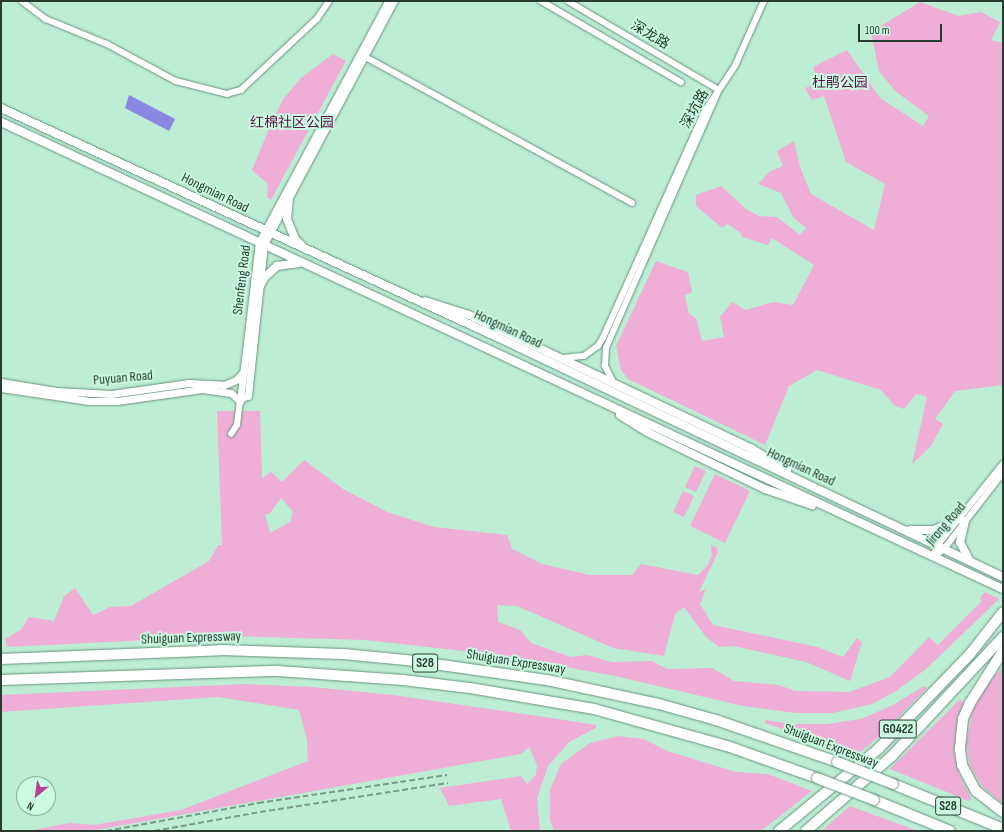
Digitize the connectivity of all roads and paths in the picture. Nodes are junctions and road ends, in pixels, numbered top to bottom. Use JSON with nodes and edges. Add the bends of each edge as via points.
{"nodes":[{"id":1,"x":22,"y":1,"type":"edge"},
{"id":2,"x":329,"y":1,"type":"edge"},
{"id":3,"x":388,"y":1,"type":"edge"},
{"id":4,"x":394,"y":1,"type":"edge"},
{"id":5,"x":540,"y":1,"type":"edge"},
{"id":6,"x":568,"y":1,"type":"edge"},
{"id":7,"x":764,"y":1,"type":"edge"},
{"id":8,"x":577,"y":3,"type":"edge"},
{"id":9,"x":362,"y":55,"type":"junction"},
{"id":10,"x":681,"y":82,"type":"dead end"},
{"id":11,"x":719,"y":90,"type":"junction"},
{"id":12,"x":1,"y":108,"type":"edge"},
{"id":13,"x":1,"y":122,"type":"edge"},
{"id":14,"x":289,"y":197,"type":"junction"},
{"id":15,"x":632,"y":203,"type":"dead end"},
{"id":16,"x":267,"y":233,"type":"junction"},
{"id":17,"x":261,"y":243,"type":"junction"},
{"id":18,"x":315,"y":255,"type":"junction"},
{"id":19,"x":304,"y":263,"type":"junction"},
{"id":20,"x":259,"y":288,"type":"junction"},
{"id":21,"x":408,"y":297,"type":"junction"},
{"id":22,"x":558,"y":357,"type":"junction"},
{"id":23,"x":244,"y":371,"type":"junction"},
{"id":24,"x":1,"y":382,"type":"edge"},
{"id":25,"x":615,"y":384,"type":"junction"},
{"id":26,"x":1,"y":388,"type":"edge"},
{"id":27,"x":248,"y":396,"type":"joint"},
{"id":28,"x":240,"y":401,"type":"junction"},
{"id":29,"x":231,"y":434,"type":"dead end"},
{"id":30,"x":1003,"y":464,"type":"edge"},
{"id":31,"x":1003,"y":473,"type":"edge"},
{"id":32,"x":816,"y":488,"type":"junction"},
{"id":33,"x":962,"y":520,"type":"junction"},
{"id":34,"x":901,"y":529,"type":"junction"},
{"id":35,"x":940,"y":547,"type":"junction"},
{"id":36,"x":933,"y":557,"type":"junction"},
{"id":37,"x":971,"y":562,"type":"junction"},
{"id":38,"x":1003,"y":577,"type":"edge"},
{"id":39,"x":1000,"y":588,"type":"edge"},
{"id":40,"x":1003,"y":612,"type":"edge"},
{"id":41,"x":1003,"y":637,"type":"edge"},
{"id":42,"x":1003,"y":651,"type":"edge"},
{"id":43,"x":1,"y":660,"type":"edge"},
{"id":44,"x":1,"y":680,"type":"edge"},
{"id":45,"x":1003,"y":812,"type":"edge"},
{"id":46,"x":1003,"y":829,"type":"edge"},
{"id":47,"x":779,"y":831,"type":"edge"},
{"id":48,"x":806,"y":831,"type":"edge"},
{"id":49,"x":950,"y":831,"type":"edge"}],
"edges":[{"from":1,"to":2,"type":"street","via":[[46,19],[107,44],[176,80],[227,94],[241,90],[317,19]]},
{"from":3,"to":9,"type":"street","name":"Shenfeng Road"},
{"from":4,"to":9,"type":"street","name":"Shenfeng Road"},
{"from":5,"to":10,"type":"street"},
{"from":6,"to":8,"type":"street","name":"深龙路"},
{"from":7,"to":11,"type":"street","via":[[745,48]]},
{"from":8,"to":11,"type":"street","name":"深龙路"},
{"from":9,"to":14,"type":"street","name":"Shenfeng Road"},
{"from":9,"to":15,"type":"street"},
{"from":9,"to":16,"type":"street","name":"Shenfeng Road"},
{"from":11,"to":22,"type":"street","name":"深坑路","via":[[705,111],[603,338],[598,346],[584,356],[568,359]]},
{"from":11,"to":25,"type":"street","name":"深坑路","via":[[606,348],[605,366]]},
{"from":12,"to":16,"type":"main road","name":"Hongmian Road"},
{"from":13,"to":17,"type":"main road","name":"Hongmian Road"},
{"from":14,"to":16,"type":"street","name":"Shenfeng Road"},
{"from":14,"to":18,"type":"main road","via":[[286,210],[290,229],[304,247]]},
{"from":16,"to":17,"type":"street","name":"Shenfeng Road"},
{"from":16,"to":18,"type":"main road","name":"Hongmian Road"},
{"from":17,"to":19,"type":"main road","name":"Hongmian Road"},
{"from":17,"to":20,"type":"street","name":"Shenfeng Road"},
{"from":17,"to":23,"type":"street","name":"Shenfeng Road"},
{"from":18,"to":21,"type":"main road","name":"Hongmian Road"},
{"from":19,"to":20,"type":"main road","via":[[293,262],[278,266],[264,278]]},
{"from":19,"to":36,"type":"main road","name":"Hongmian Road"},
{"from":20,"to":27,"type":"street","name":"Shenfeng Road"},
{"from":21,"to":22,"type":"main road","via":[[455,309]]},
{"from":21,"to":32,"type":"main road","name":"Hongmian Road"},
{"from":22,"to":25,"type":"main road"},
{"from":23,"to":24,"type":"street","name":"Puyuan Road","via":[[236,380],[224,385],[189,383],[111,394],[56,391]]},
{"from":23,"to":28,"type":"street","name":"Shenfeng Road"},
{"from":25,"to":32,"type":"main road","via":[[752,449]]},
{"from":26,"to":28,"type":"street","name":"Puyuan Road","via":[[89,401],[117,401],[202,390],[230,393]]},
{"from":27,"to":28,"type":"street"},
{"from":28,"to":29,"type":"street","via":[[237,425]]},
{"from":30,"to":33,"type":"street","name":"Jirong Road"},
{"from":31,"to":33,"type":"street","name":"Jirong Road"},
{"from":32,"to":34,"type":"main road","name":"Hongmian Road"},
{"from":33,"to":34,"type":"main road","via":[[934,530]]},
{"from":33,"to":35,"type":"street","name":"Jirong Road"},
{"from":33,"to":37,"type":"main road","via":[[960,542]]},
{"from":34,"to":35,"type":"main road","name":"Hongmian Road"},
{"from":35,"to":36,"type":"street","name":"Jirong Road"},
{"from":35,"to":37,"type":"main road","name":"Hongmian Road"},
{"from":36,"to":39,"type":"main road","name":"Hongmian Road"},
{"from":37,"to":38,"type":"main road","name":"Hongmian Road"},
{"from":40,"to":47,"type":"highway","number":"G0422","via":[[970,654],[878,749]]},
{"from":41,"to":48,"type":"highway","number":"G0422","via":[[892,756]]},
{"from":42,"to":45,"type":"highway","via":[[970,703],[963,719],[960,750],[962,765],[976,791]]},
{"from":43,"to":46,"type":"highway","name":"Shuiguan Expressway","number":"S28","bridge":true,"via":[[221,650],[336,653],[547,680],[659,704],[730,724],[837,762]]},
{"from":44,"to":49,"type":"highway","number":"S28","bridge":true,"via":[[278,671],[410,681],[594,709],[730,747],[817,778]]}]}
